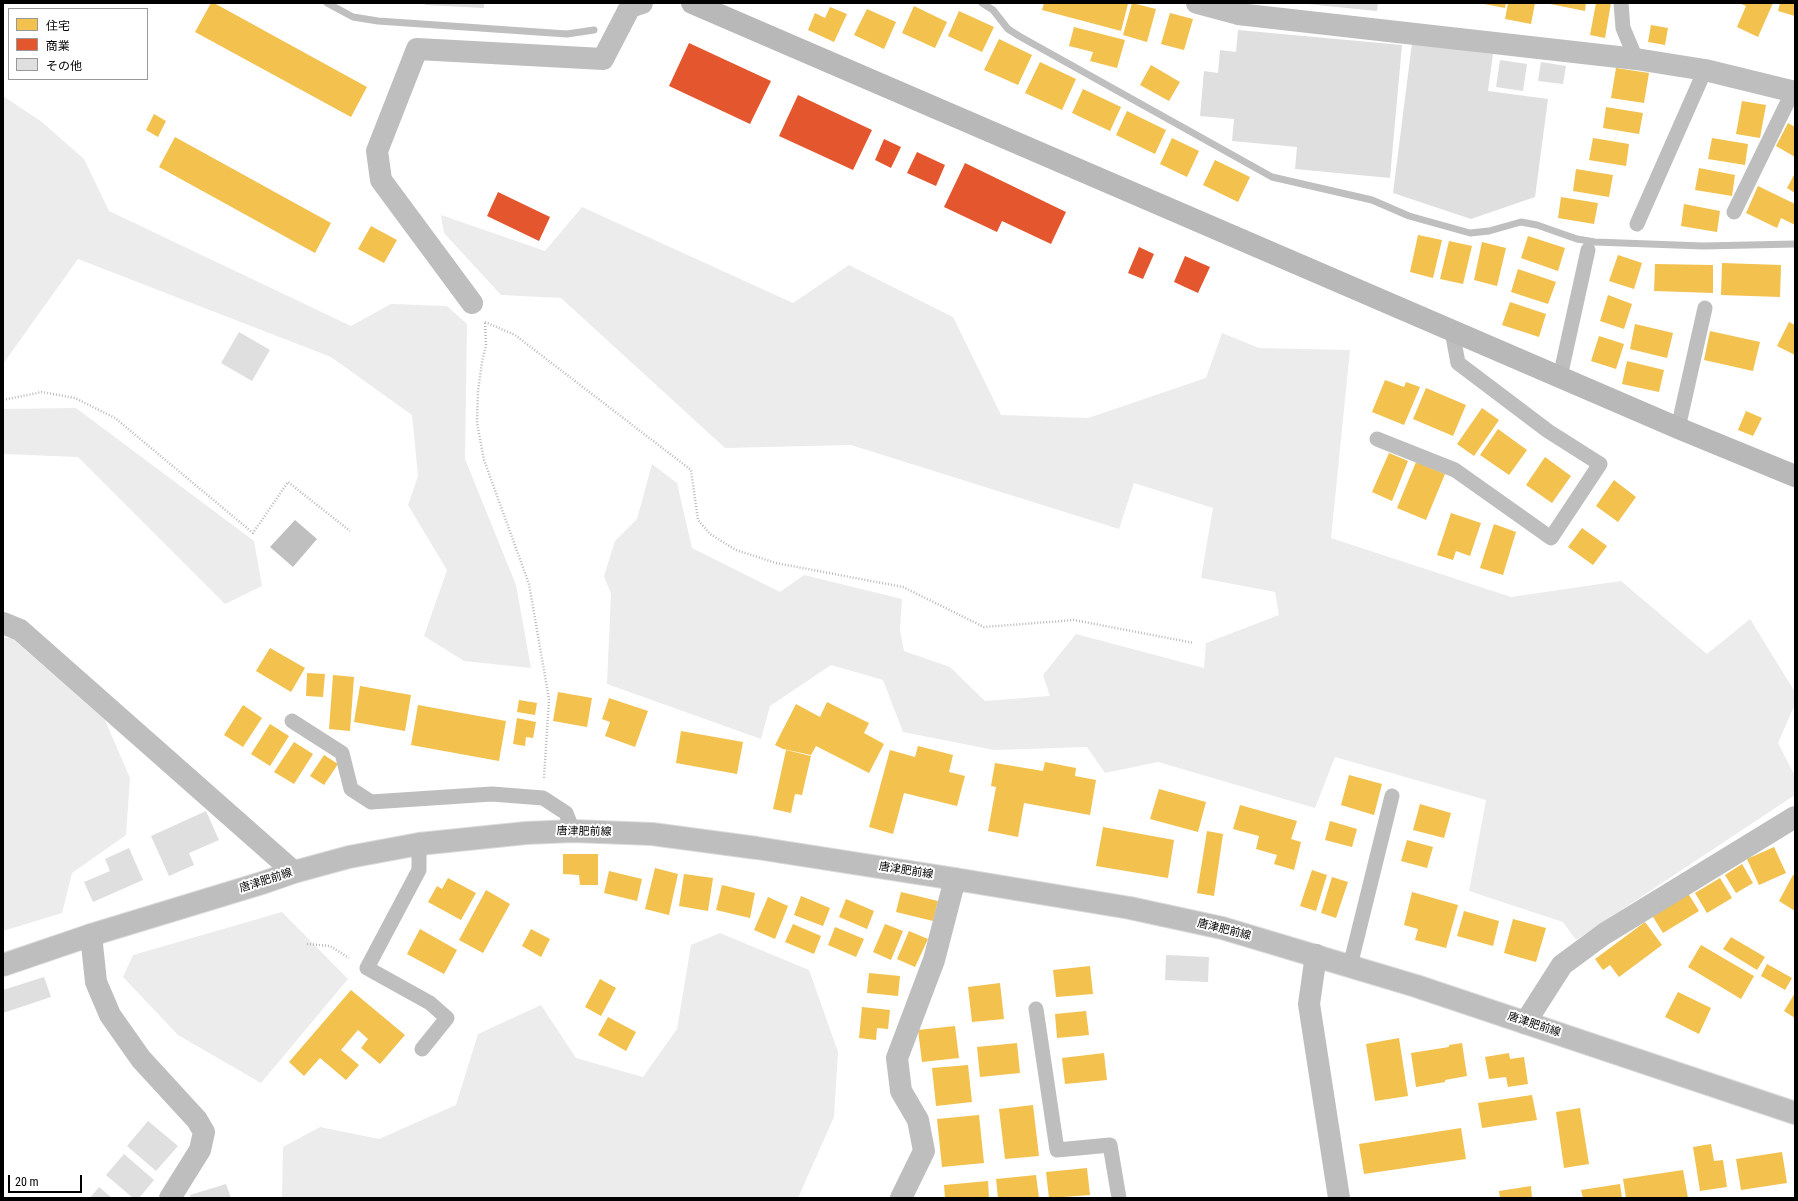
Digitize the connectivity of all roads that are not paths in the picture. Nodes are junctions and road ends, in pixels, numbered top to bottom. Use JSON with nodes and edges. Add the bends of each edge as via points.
{"nodes":[{"id":1,"x":642,"y":3,"type":"edge"},
{"id":2,"x":692,"y":3,"type":"edge"},
{"id":3,"x":1197,"y":3,"type":"edge"},
{"id":4,"x":1621,"y":3,"type":"edge"},
{"id":5,"x":1221,"y":6,"type":"edge"},
{"id":6,"x":1636,"y":59,"type":"junction"},
{"id":7,"x":1705,"y":70,"type":"junction"},
{"id":8,"x":1794,"y":92,"type":"edge"},
{"id":9,"x":1734,"y":212,"type":"dead end"},
{"id":10,"x":1637,"y":224,"type":"dead end"},
{"id":11,"x":1588,"y":250,"type":"dead end"},
{"id":12,"x":472,"y":304,"type":"road end"},
{"id":13,"x":1705,"y":308,"type":"dead end"},
{"id":14,"x":1452,"y":330,"type":"junction"},
{"id":15,"x":1560,"y":376,"type":"junction"},
{"id":16,"x":1678,"y":428,"type":"junction"},
{"id":17,"x":1377,"y":438,"type":"dead end"},
{"id":18,"x":1795,"y":476,"type":"edge"},
{"id":19,"x":3,"y":623,"type":"edge"},
{"id":20,"x":292,"y":721,"type":"dead end"},
{"id":21,"x":1392,"y":796,"type":"dead end"},
{"id":22,"x":1794,"y":821,"type":"edge"},
{"id":23,"x":573,"y":831,"type":"junction"},
{"id":24,"x":419,"y":844,"type":"junction"},
{"id":25,"x":294,"y":872,"type":"junction"},
{"id":26,"x":955,"y":879,"type":"junction"},
{"id":27,"x":92,"y":935,"type":"junction"},
{"id":28,"x":1316,"y":955,"type":"junction"},
{"id":29,"x":3,"y":965,"type":"edge"},
{"id":30,"x":1350,"y":966,"type":"junction"},
{"id":31,"x":1036,"y":1009,"type":"dead end"},
{"id":32,"x":1526,"y":1023,"type":"junction"},
{"id":33,"x":422,"y":1049,"type":"dead end"},
{"id":34,"x":1795,"y":1113,"type":"edge"},
{"id":35,"x":170,"y":1198,"type":"edge"},
{"id":36,"x":901,"y":1198,"type":"edge"},
{"id":37,"x":1119,"y":1198,"type":"edge"},
{"id":38,"x":1339,"y":1198,"type":"edge"}],
"edges":[{"from":1,"to":12,"type":"street","via":[[630,7],[603,59],[417,49],[377,151],[381,180]]},
{"from":2,"to":14,"type":"street"},
{"from":3,"to":5,"type":"street"},
{"from":4,"to":6,"type":"lane","via":[[1624,28]]},
{"from":5,"to":6,"type":"street","via":[[1238,14]]},
{"from":6,"to":7,"type":"street"},
{"from":7,"to":8,"type":"street"},
{"from":7,"to":10,"type":"lane"},
{"from":8,"to":9,"type":"lane"},
{"from":11,"to":15,"type":"lane"},
{"from":13,"to":16,"type":"lane"},
{"from":14,"to":15,"type":"street"},
{"from":14,"to":17,"type":"lane","via":[[1458,364],[1548,431],[1600,464],[1551,538],[1456,470]]},
{"from":15,"to":16,"type":"street"},
{"from":16,"to":18,"type":"street"},
{"from":19,"to":25,"type":"street","via":[[20,630]]},
{"from":20,"to":23,"type":"lane","via":[[342,753],[351,788],[371,802],[492,794],[543,798],[566,813]]},
{"from":21,"to":30,"type":"lane"},
{"from":22,"to":32,"type":"street","via":[[1604,934],[1562,964]]},
{"from":23,"to":24,"type":"street","name":"唐津肥前線","via":[[479,836]]},
{"from":23,"to":26,"type":"street","name":"唐津肥前線","via":[[652,834]]},
{"from":24,"to":25,"type":"street","name":"唐津肥前線","via":[[349,857]]},
{"from":24,"to":33,"type":"lane","via":[[419,870],[367,968],[430,1003],[447,1018]]},
{"from":25,"to":27,"type":"street","name":"唐津肥前線"},
{"from":26,"to":28,"type":"street","name":"唐津肥前線","via":[[1130,908],[1222,928]]},
{"from":26,"to":36,"type":"street","via":[[934,960],[897,1058],[900,1091],[918,1120],[924,1151]]},
{"from":27,"to":29,"type":"street","name":"唐津肥前線"},
{"from":27,"to":35,"type":"street","via":[[96,982],[110,1015],[141,1059],[198,1120],[204,1132],[200,1150]]},
{"from":28,"to":30,"type":"street","name":"唐津肥前線"},
{"from":28,"to":38,"type":"street","via":[[1309,1004]]},
{"from":30,"to":32,"type":"street","name":"唐津肥前線"},
{"from":31,"to":37,"type":"lane","via":[[1057,1150],[1110,1145]]},
{"from":32,"to":34,"type":"street","name":"唐津肥前線"}]}
